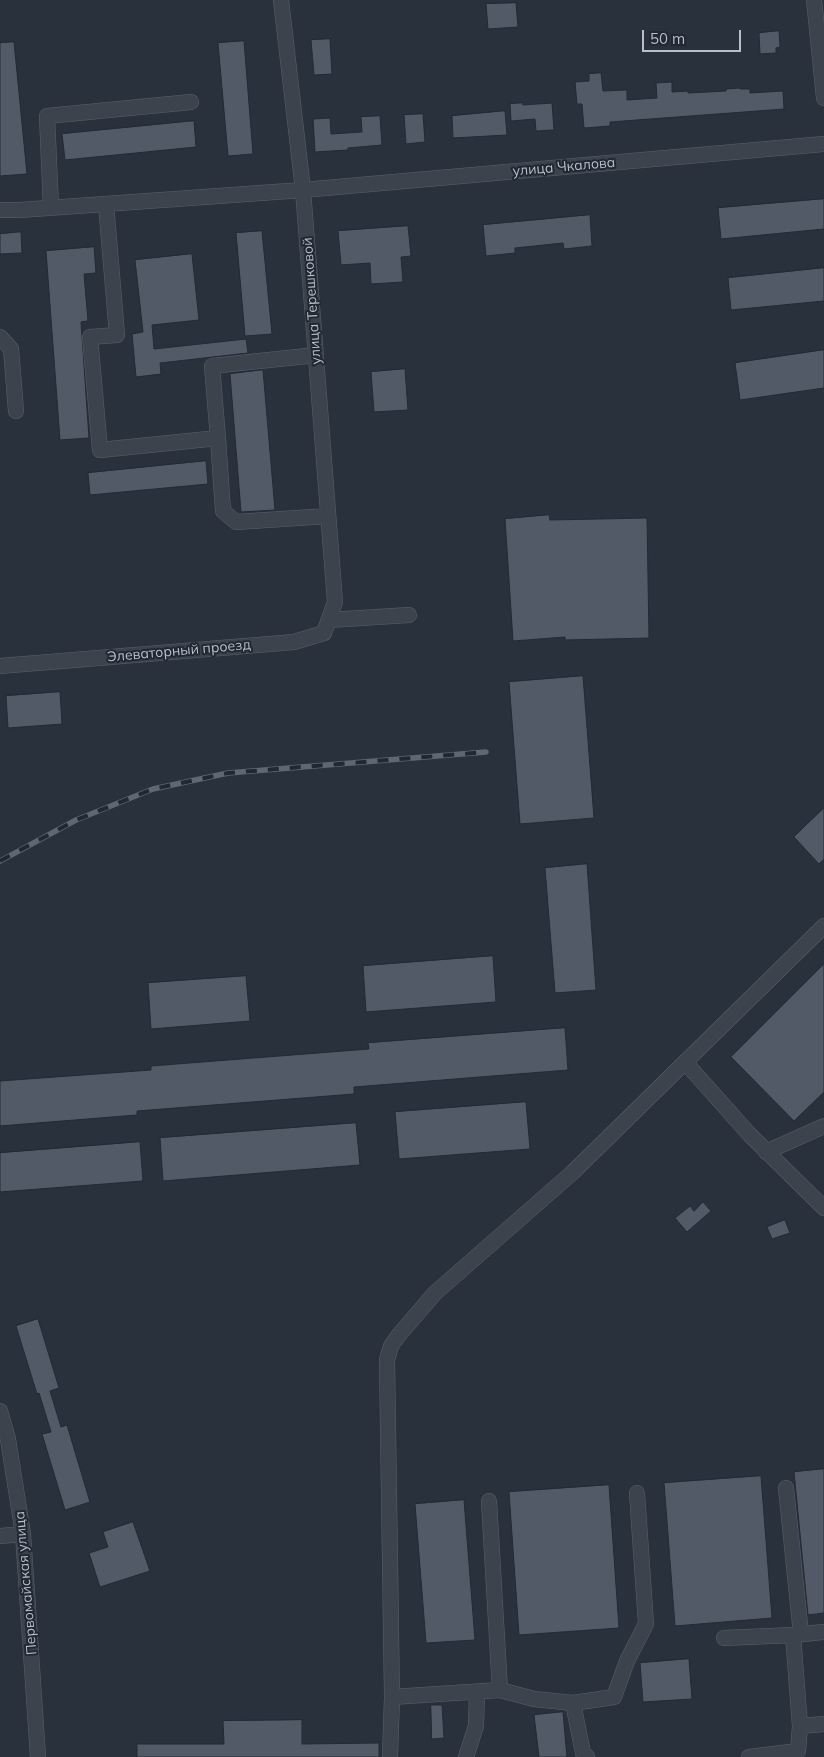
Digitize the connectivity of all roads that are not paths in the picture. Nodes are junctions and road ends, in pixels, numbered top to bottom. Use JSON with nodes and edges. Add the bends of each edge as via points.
{"nodes":[{"id":1,"x":281,"y":0,"type":"edge"},
{"id":2,"x":814,"y":0,"type":"edge"},
{"id":3,"x":824,"y":98,"type":"edge"},
{"id":4,"x":191,"y":102,"type":"dead end"},
{"id":5,"x":824,"y":144,"type":"edge"},
{"id":6,"x":303,"y":190,"type":"junction"},
{"id":7,"x":106,"y":204,"type":"junction"},
{"id":8,"x":50,"y":208,"type":"junction"},
{"id":9,"x":0,"y":210,"type":"edge"},
{"id":10,"x":0,"y":337,"type":"edge"},
{"id":11,"x":316,"y":355,"type":"junction"},
{"id":12,"x":16,"y":411,"type":"dead end"},
{"id":13,"x":218,"y":438,"type":"junction"},
{"id":14,"x":328,"y":516,"type":"junction"},
{"id":15,"x":335,"y":602,"type":"joint"},
{"id":16,"x":409,"y":615,"type":"dead end"},
{"id":17,"x":328,"y":620,"type":"junction"},
{"id":18,"x":0,"y":666,"type":"edge"},
{"id":19,"x":824,"y":926,"type":"edge"},
{"id":20,"x":686,"y":1062,"type":"junction"},
{"id":21,"x":824,"y":1126,"type":"edge"},
{"id":22,"x":766,"y":1152,"type":"junction"},
{"id":23,"x":824,"y":1208,"type":"edge"},
{"id":24,"x":0,"y":1410,"type":"edge"},
{"id":25,"x":786,"y":1488,"type":"dead end"},
{"id":26,"x":637,"y":1493,"type":"dead end"},
{"id":27,"x":489,"y":1501,"type":"dead end"},
{"id":28,"x":23,"y":1534,"type":"junction"},
{"id":29,"x":0,"y":1536,"type":"edge"},
{"id":30,"x":824,"y":1632,"type":"edge"},
{"id":31,"x":797,"y":1634,"type":"junction"},
{"id":32,"x":724,"y":1638,"type":"dead end"},
{"id":33,"x":500,"y":1690,"type":"junction"},
{"id":34,"x":477,"y":1692,"type":"junction"},
{"id":35,"x":392,"y":1697,"type":"junction"},
{"id":36,"x":574,"y":1703,"type":"junction"},
{"id":37,"x":824,"y":1724,"type":"edge"},
{"id":38,"x":800,"y":1726,"type":"junction"},
{"id":39,"x":38,"y":1757,"type":"edge"},
{"id":40,"x":390,"y":1757,"type":"edge"},
{"id":41,"x":466,"y":1757,"type":"edge"},
{"id":42,"x":587,"y":1757,"type":"edge"},
{"id":43,"x":750,"y":1757,"type":"edge"}],
"edges":[{"from":1,"to":6,"type":"street","name":"улица Терешковой"},
{"from":2,"to":3,"type":"street"},
{"from":4,"to":8,"type":"street","via":[[47,116]]},
{"from":5,"to":6,"type":"street","name":"улица Чкалова"},
{"from":6,"to":7,"type":"street","name":"улица Чкалова"},
{"from":6,"to":11,"type":"street","name":"улица Терешковой"},
{"from":7,"to":8,"type":"street","name":"улица Чкалова"},
{"from":7,"to":13,"type":"street","via":[[117,335],[90,338],[100,450]]},
{"from":8,"to":9,"type":"street","name":"улица Чкалова"},
{"from":10,"to":12,"type":"street","via":[[11,348]]},
{"from":11,"to":13,"type":"street","via":[[212,366]]},
{"from":11,"to":14,"type":"street","name":"улица Терешковой"},
{"from":13,"to":14,"type":"street","via":[[223,511],[236,522]]},
{"from":14,"to":15,"type":"street","name":"улица Терешковой"},
{"from":15,"to":17,"type":"street","name":"Элеваторный проезд"},
{"from":16,"to":17,"type":"street"},
{"from":17,"to":18,"type":"street","name":"Элеваторный проезд","via":[[324,633],[294,642]]},
{"from":19,"to":20,"type":"street"},
{"from":20,"to":22,"type":"street"},
{"from":20,"to":35,"type":"street","via":[[572,1173],[435,1294],[390,1346],[387,1370]]},
{"from":21,"to":22,"type":"street"},
{"from":22,"to":23,"type":"street"},
{"from":24,"to":28,"type":"street","name":"Первомайская улица"},
{"from":25,"to":31,"type":"street"},
{"from":26,"to":36,"type":"street","via":[[646,1624],[627,1660],[614,1697]]},
{"from":27,"to":33,"type":"street"},
{"from":28,"to":29,"type":"street"},
{"from":28,"to":39,"type":"street","name":"Первомайская улица"},
{"from":30,"to":31,"type":"street"},
{"from":31,"to":32,"type":"street"},
{"from":31,"to":38,"type":"street"},
{"from":33,"to":34,"type":"street"},
{"from":33,"to":36,"type":"street","via":[[534,1699]]},
{"from":34,"to":35,"type":"street"},
{"from":34,"to":41,"type":"street","via":[[476,1726]]},
{"from":35,"to":40,"type":"street"},
{"from":36,"to":42,"type":"street","via":[[583,1753]]},
{"from":37,"to":38,"type":"street"},
{"from":38,"to":43,"type":"street","via":[[798,1751]]}]}
